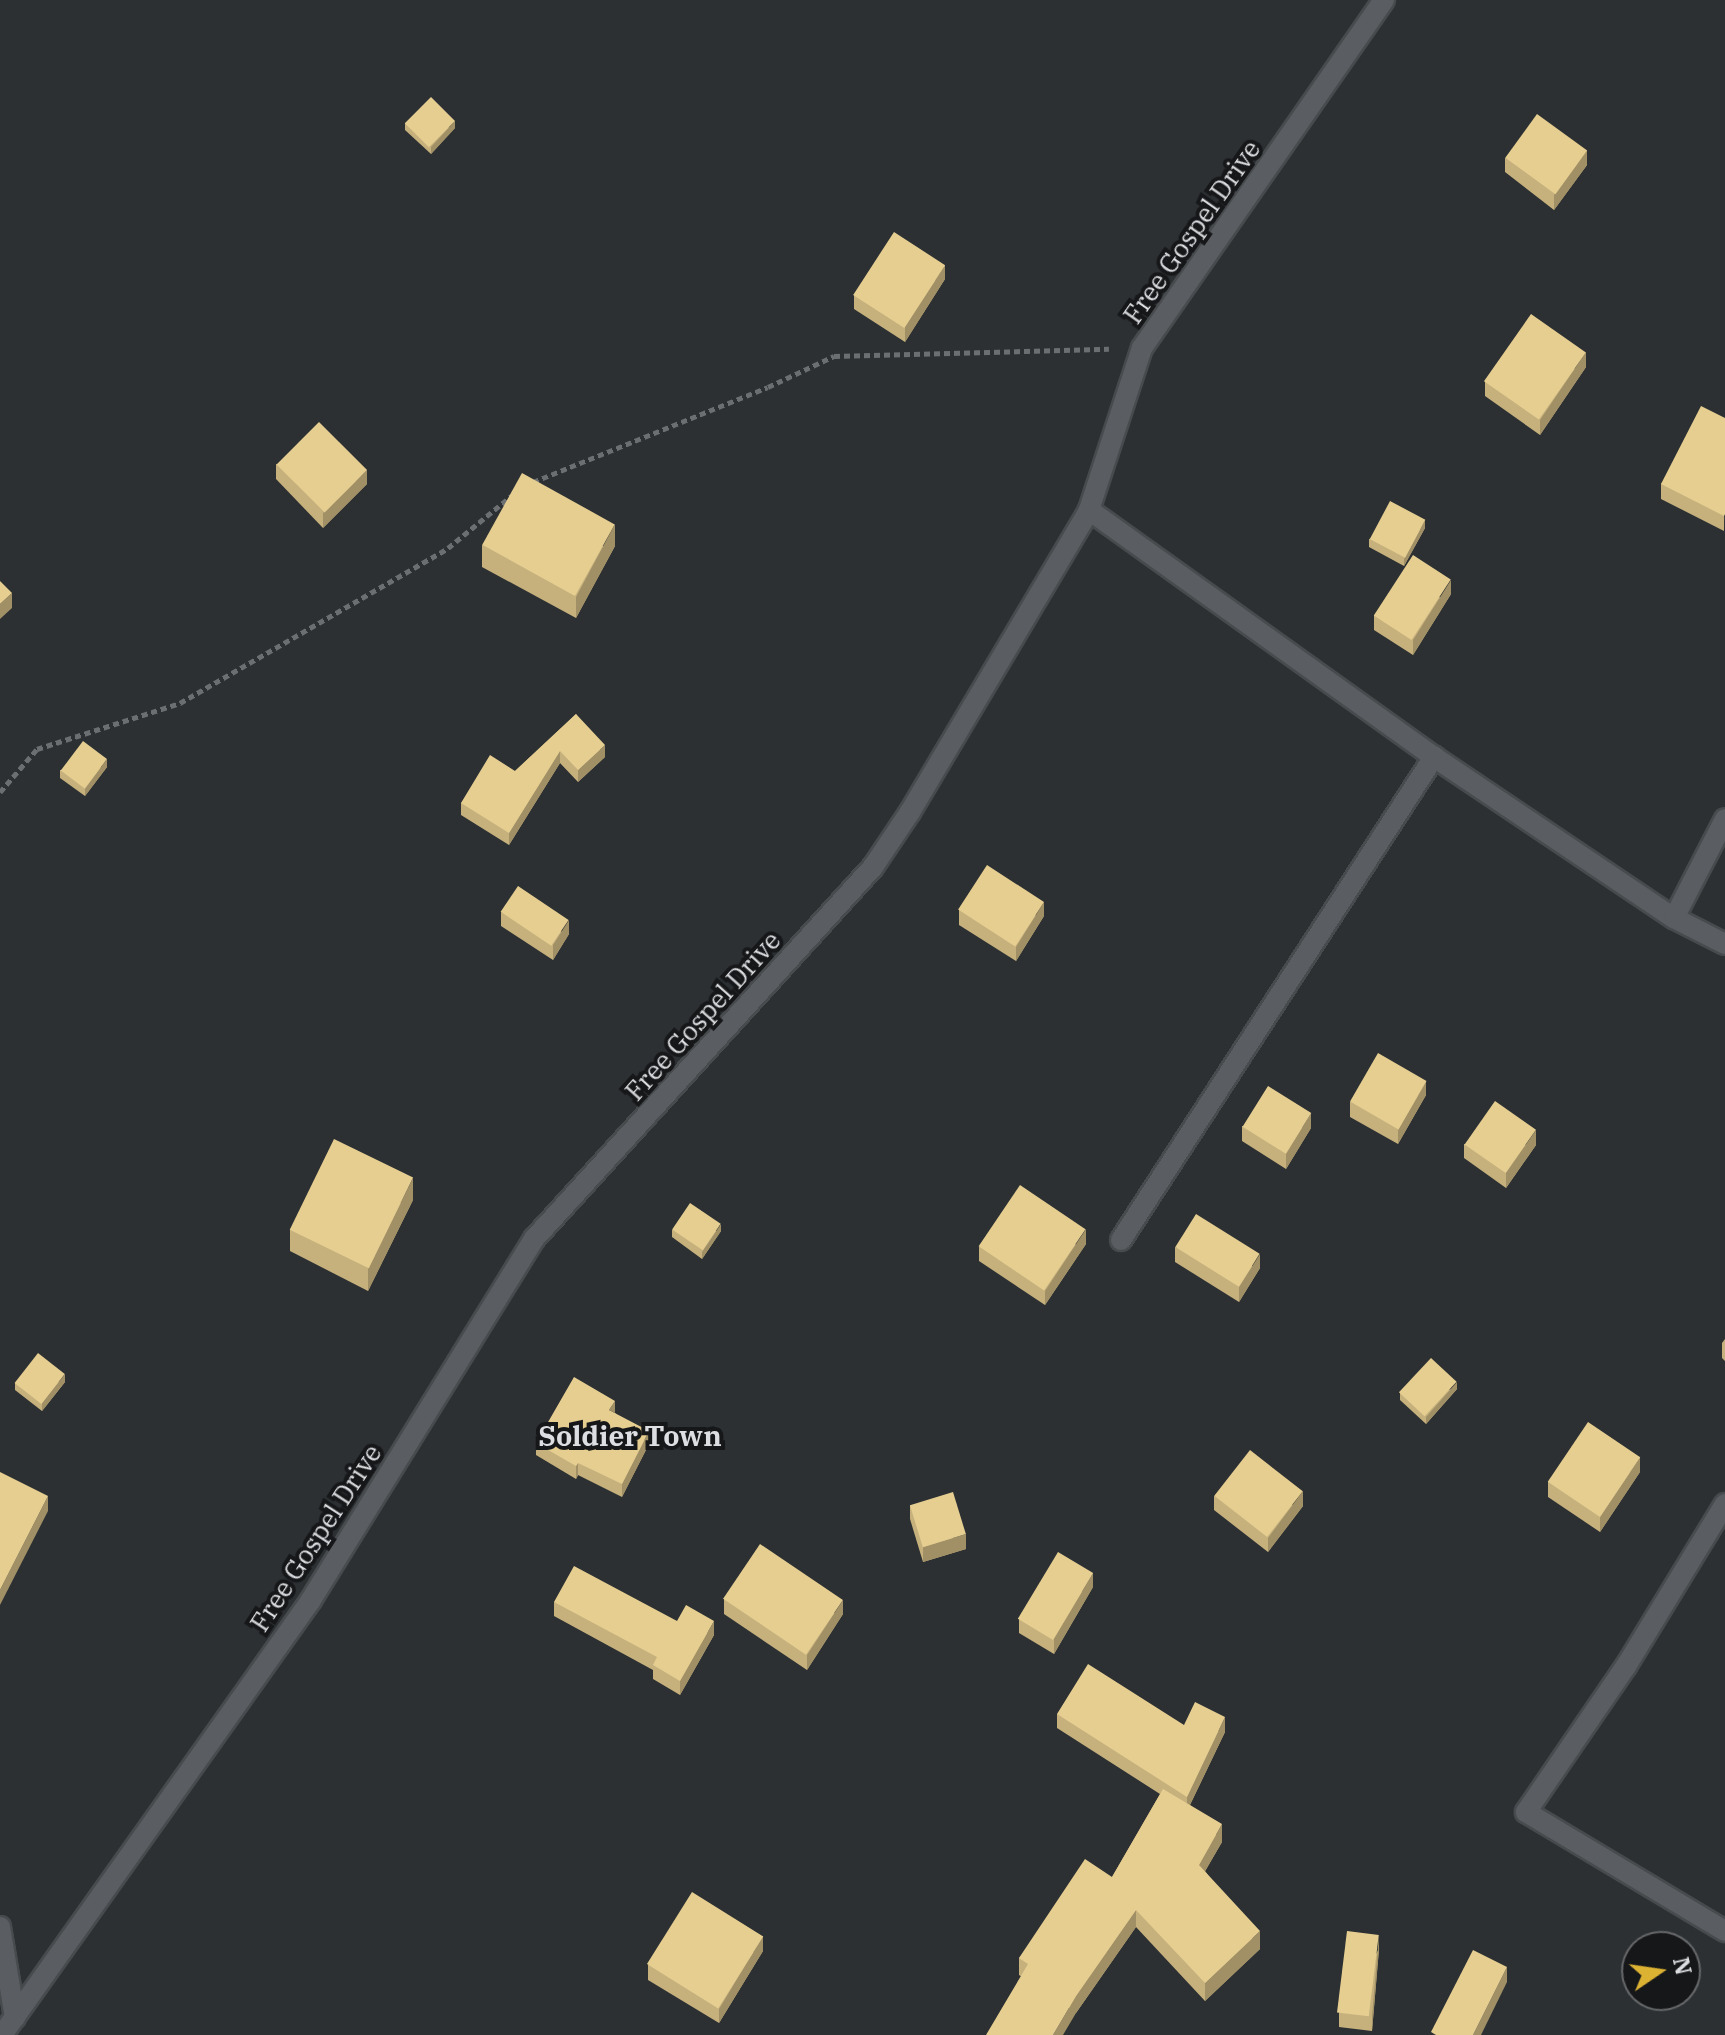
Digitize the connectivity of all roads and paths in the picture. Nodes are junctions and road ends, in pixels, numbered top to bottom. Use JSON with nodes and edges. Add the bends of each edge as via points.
{"nodes":[{"id":1,"x":1384,"y":0,"type":"edge"},
{"id":2,"x":1142,"y":348,"type":"junction"},
{"id":3,"x":1089,"y":510,"type":"junction"},
{"id":4,"x":1434,"y":757,"type":"junction"},
{"id":5,"x":0,"y":792,"type":"edge"},
{"id":6,"x":1725,"y":819,"type":"edge"},
{"id":7,"x":1674,"y":918,"type":"junction"},
{"id":8,"x":1725,"y":944,"type":"edge"},
{"id":9,"x":1121,"y":1240,"type":"dead end"},
{"id":10,"x":1725,"y":1504,"type":"edge"},
{"id":11,"x":0,"y":1927,"type":"edge"},
{"id":12,"x":1725,"y":1931,"type":"edge"},
{"id":13,"x":15,"y":2018,"type":"junction"},
{"id":14,"x":2,"y":2035,"type":"edge"}],
"edges":[{"from":1,"to":2,"type":"street","name":"Free Gospel Drive"},
{"from":2,"to":3,"type":"street","name":"Free Gospel Drive"},
{"from":2,"to":5,"type":"path","via":[[834,356],[523,486],[448,548],[180,703],[37,749]]},
{"from":3,"to":4,"type":"street"},
{"from":3,"to":13,"type":"street","name":"Free Gospel Drive","via":[[873,867],[534,1239],[311,1600]]},
{"from":4,"to":7,"type":"street"},
{"from":4,"to":9,"type":"street"},
{"from":6,"to":7,"type":"street"},
{"from":7,"to":8,"type":"street"},
{"from":10,"to":12,"type":"street","via":[[1626,1666],[1526,1812]]},
{"from":11,"to":13,"type":"street"},
{"from":13,"to":14,"type":"street","name":"Free Gospel Drive"}]}
